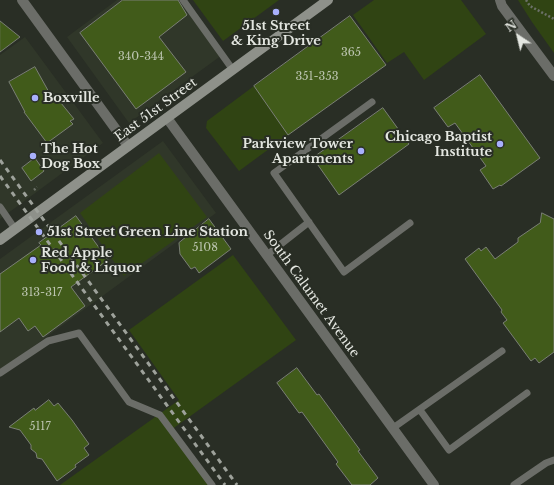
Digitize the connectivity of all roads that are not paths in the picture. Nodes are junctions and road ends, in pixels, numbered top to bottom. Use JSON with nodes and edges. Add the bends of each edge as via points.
{"nodes":[{"id":1,"x":22,"y":0,"type":"edge"},
{"id":2,"x":183,"y":0,"type":"edge"},
{"id":3,"x":328,"y":0,"type":"edge"},
{"id":4,"x":498,"y":2,"type":"edge"},
{"id":5,"x":233,"y":70,"type":"junction"},
{"id":6,"x":554,"y":76,"type":"edge"},
{"id":7,"x":372,"y":102,"type":"dead end"},
{"id":8,"x":167,"y":118,"type":"junction"},
{"id":9,"x":128,"y":146,"type":"junction"},
{"id":10,"x":0,"y":207,"type":"edge"},
{"id":11,"x":309,"y":222,"type":"junction"},
{"id":12,"x":410,"y":223,"type":"dead end"},
{"id":13,"x":16,"y":229,"type":"junction"},
{"id":14,"x":0,"y":240,"type":"edge"},
{"id":15,"x":267,"y":255,"type":"junction"},
{"id":16,"x":502,"y":351,"type":"dead end"},
{"id":17,"x":0,"y":373,"type":"edge"},
{"id":18,"x":527,"y":393,"type":"dead end"},
{"id":19,"x":420,"y":410,"type":"junction"},
{"id":20,"x":393,"y":428,"type":"junction"},
{"id":21,"x":554,"y":460,"type":"edge"},
{"id":22,"x":212,"y":485,"type":"edge"},
{"id":23,"x":434,"y":485,"type":"edge"},
{"id":24,"x":514,"y":485,"type":"edge"}],
"edges":[{"from":1,"to":9,"type":"street"},
{"from":2,"to":5,"type":"lane"},
{"from":3,"to":5,"type":"main road","name":"East 51st Street"},
{"from":4,"to":6,"type":"street"},
{"from":5,"to":8,"type":"main road","name":"East 51st Street"},
{"from":7,"to":11,"type":"lane","via":[[274,173]]},
{"from":8,"to":9,"type":"main road","name":"East 51st Street"},
{"from":8,"to":15,"type":"street","name":"South Calumet Avenue"},
{"from":9,"to":13,"type":"main road","name":"East 51st Street"},
{"from":10,"to":13,"type":"lane"},
{"from":11,"to":12,"type":"lane","via":[[344,272]]},
{"from":11,"to":15,"type":"lane"},
{"from":13,"to":14,"type":"main road","name":"East 51st Street"},
{"from":15,"to":20,"type":"street","name":"South Calumet Avenue"},
{"from":16,"to":19,"type":"lane"},
{"from":17,"to":22,"type":"lane","via":[[48,341],[79,333],[129,402],[160,415]]},
{"from":18,"to":19,"type":"lane","via":[[449,450]]},
{"from":19,"to":20,"type":"lane"},
{"from":20,"to":23,"type":"street","name":"South Calumet Avenue"},
{"from":21,"to":24,"type":"lane"}]}
